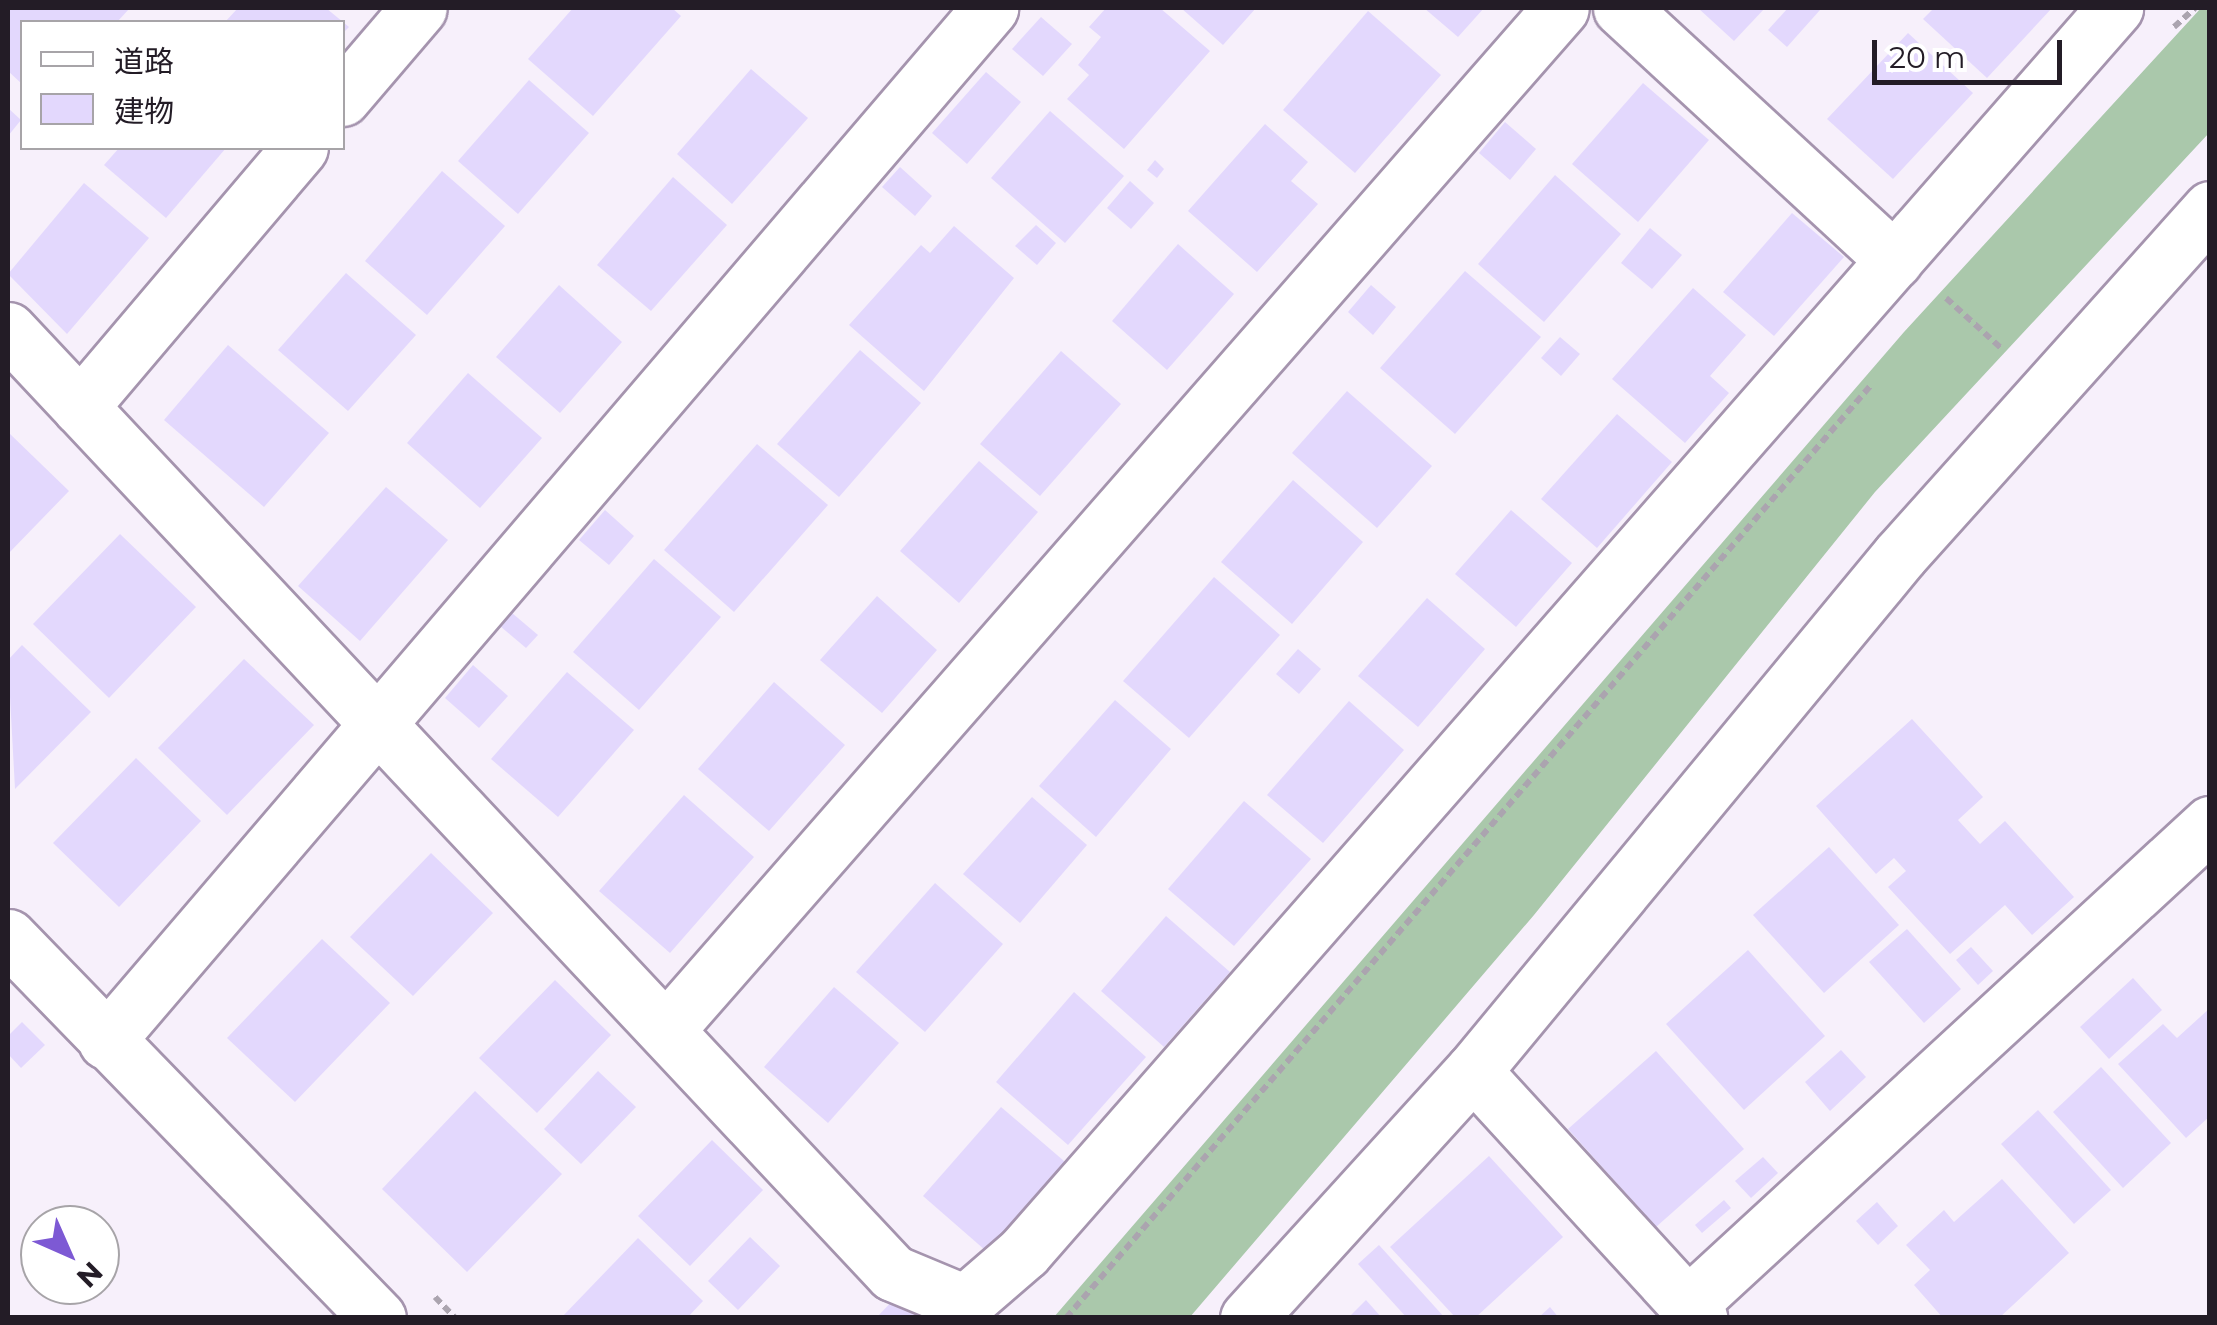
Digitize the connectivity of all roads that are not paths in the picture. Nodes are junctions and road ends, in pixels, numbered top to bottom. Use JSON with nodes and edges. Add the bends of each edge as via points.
{"nodes":[{"id":1,"x":419,"y":8,"type":"edge"},
{"id":2,"x":990,"y":8,"type":"edge"},
{"id":3,"x":1561,"y":8,"type":"edge"},
{"id":4,"x":1621,"y":8,"type":"edge"},
{"id":5,"x":2115,"y":8,"type":"edge"},
{"id":6,"x":345,"y":94,"type":"edge"},
{"id":7,"x":298,"y":150,"type":"edge"},
{"id":8,"x":2210,"y":209,"type":"edge"},
{"id":9,"x":1894,"y":260,"type":"junction"},
{"id":10,"x":8,"y":330,"type":"edge"},
{"id":11,"x":80,"y":408,"type":"junction"},
{"id":12,"x":378,"y":716,"type":"junction"},
{"id":13,"x":2210,"y":824,"type":"edge"},
{"id":14,"x":8,"y":937,"type":"edge"},
{"id":15,"x":666,"y":1030,"type":"junction"},
{"id":16,"x":106,"y":1042,"type":"junction"},
{"id":17,"x":1473,"y":1071,"type":"junction"},
{"id":18,"x":1694,"y":1311,"type":"edge"},
{"id":19,"x":378,"y":1318,"type":"edge"},
{"id":20,"x":1248,"y":1318,"type":"edge"}],
"edges":[{"from":1,"to":6,"type":"street"},
{"from":2,"to":12,"type":"street"},
{"from":3,"to":15,"type":"street"},
{"from":4,"to":9,"type":"street"},
{"from":5,"to":9,"type":"street"},
{"from":7,"to":11,"type":"street"},
{"from":8,"to":17,"type":"street","via":[[2048,390]]},
{"from":9,"to":15,"type":"street","via":[[1024,1252],[965,1303],[893,1273]]},
{"from":10,"to":11,"type":"street"},
{"from":11,"to":12,"type":"street"},
{"from":12,"to":15,"type":"street"},
{"from":12,"to":16,"type":"street"},
{"from":13,"to":18,"type":"street"},
{"from":14,"to":16,"type":"street"},
{"from":16,"to":19,"type":"street"},
{"from":17,"to":18,"type":"street"},
{"from":17,"to":20,"type":"street"}]}
